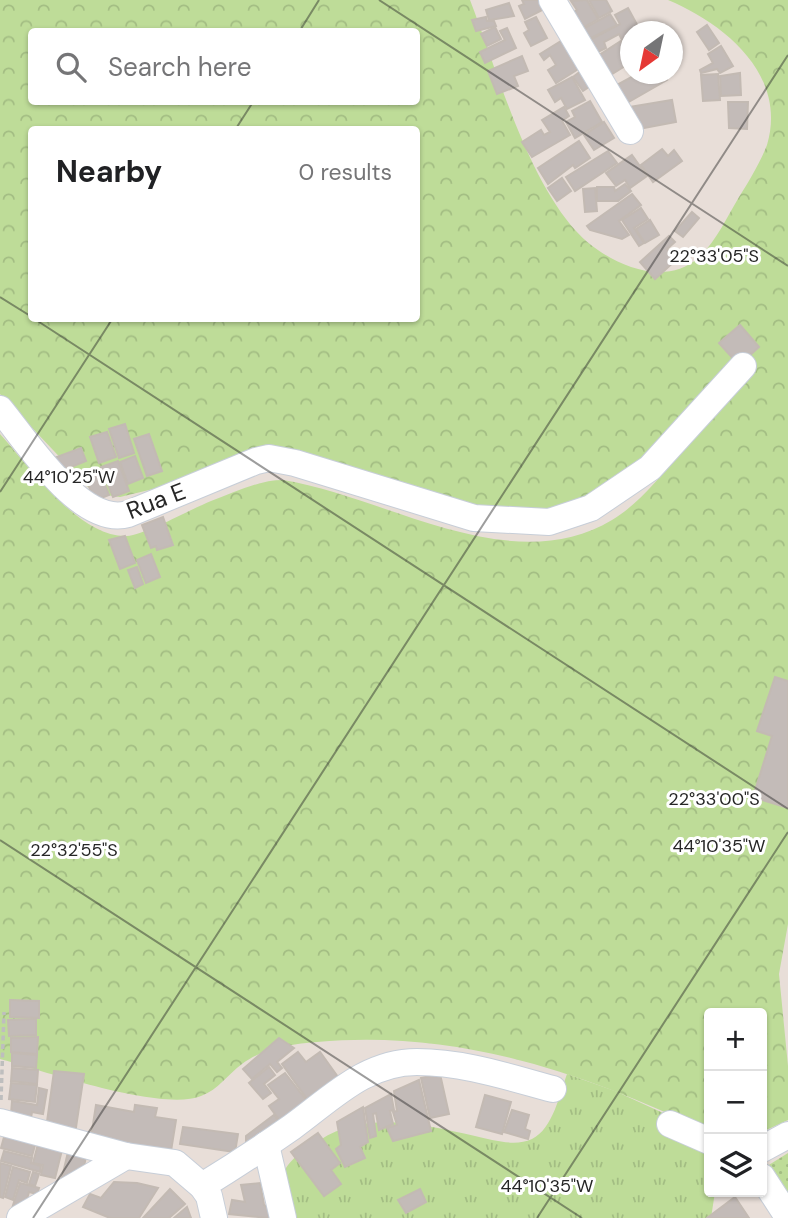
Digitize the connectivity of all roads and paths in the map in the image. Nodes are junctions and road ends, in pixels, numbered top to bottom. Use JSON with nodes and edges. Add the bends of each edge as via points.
{"nodes":[{"id":1,"x":552,"y":0,"type":"edge"},
{"id":2,"x":629,"y":131,"type":"dead end"},
{"id":3,"x":743,"y":366,"type":"dead end"},
{"id":4,"x":0,"y":408,"type":"edge"},
{"id":5,"x":4,"y":1012,"type":"dead end"},
{"id":6,"x":553,"y":1089,"type":"dead end"},
{"id":7,"x":0,"y":1123,"type":"edge"},
{"id":8,"x":670,"y":1124,"type":"dead end"},
{"id":9,"x":788,"y":1135,"type":"edge"},
{"id":10,"x":704,"y":1140,"type":"edge"},
{"id":11,"x":266,"y":1145,"type":"junction"},
{"id":12,"x":767,"y":1146,"type":"edge"},
{"id":13,"x":126,"y":1156,"type":"junction"},
{"id":14,"x":767,"y":1185,"type":"edge"},
{"id":15,"x":202,"y":1186,"type":"junction"},
{"id":16,"x":788,"y":1217,"type":"edge"},
{"id":17,"x":20,"y":1218,"type":"edge"},
{"id":18,"x":214,"y":1218,"type":"edge"},
{"id":19,"x":283,"y":1218,"type":"edge"}],
"edges":[{"from":1,"to":2,"type":"street"},
{"from":3,"to":4,"type":"street","name":"Rua E","via":[[650,468],[591,508],[550,522],[474,518],[269,458],[128,514],[106,515],[86,505],[60,481]]},
{"from":5,"to":7,"type":"path"},
{"from":6,"to":11,"type":"street","via":[[462,1065],[394,1064],[352,1081]]},
{"from":7,"to":13,"type":"street"},
{"from":8,"to":10,"type":"street"},
{"from":9,"to":12,"type":"street"},
{"from":11,"to":15,"type":"street"},
{"from":11,"to":19,"type":"street"},
{"from":13,"to":15,"type":"street","via":[[175,1163]]},
{"from":13,"to":17,"type":"street"},
{"from":14,"to":16,"type":"street"},
{"from":15,"to":18,"type":"street"}]}
